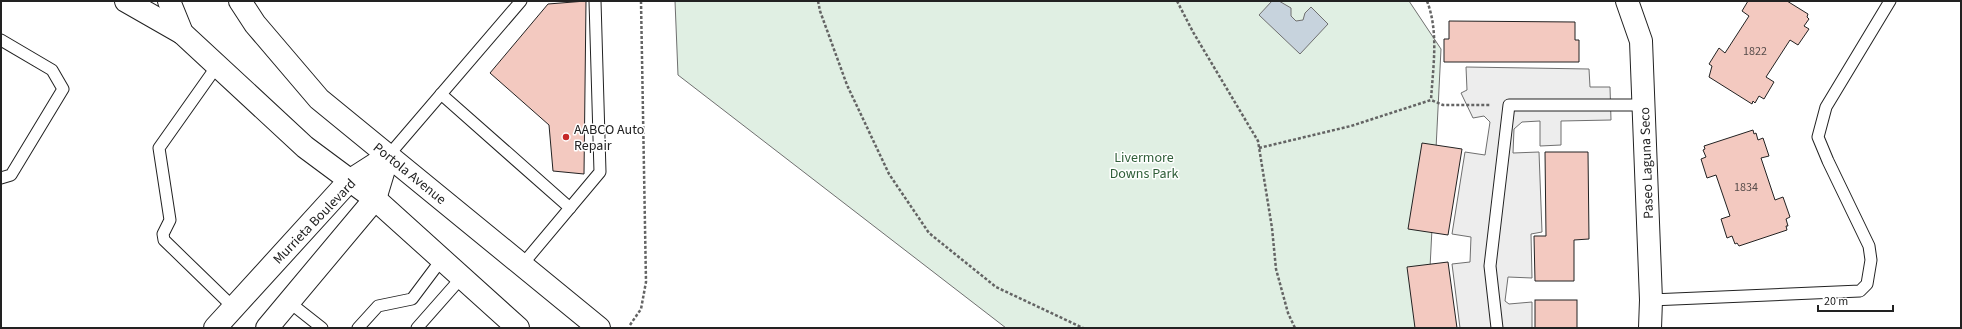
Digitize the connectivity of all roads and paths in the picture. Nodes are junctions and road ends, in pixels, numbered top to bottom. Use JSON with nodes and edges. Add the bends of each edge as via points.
{"nodes":[{"id":1,"x":126,"y":1,"type":"edge"},
{"id":2,"x":169,"y":1,"type":"edge"},
{"id":3,"x":240,"y":1,"type":"edge"},
{"id":4,"x":521,"y":1,"type":"edge"},
{"id":5,"x":595,"y":1,"type":"edge"},
{"id":6,"x":641,"y":1,"type":"edge"},
{"id":7,"x":818,"y":1,"type":"edge"},
{"id":8,"x":1177,"y":1,"type":"edge"},
{"id":9,"x":1427,"y":1,"type":"edge"},
{"id":10,"x":1627,"y":1,"type":"edge"},
{"id":11,"x":1890,"y":1,"type":"edge"},
{"id":12,"x":182,"y":33,"type":"junction"},
{"id":13,"x":1,"y":40,"type":"edge"},
{"id":14,"x":217,"y":66,"type":"junction"},
{"id":15,"x":441,"y":94,"type":"junction"},
{"id":16,"x":1431,"y":100,"type":"junction"},
{"id":17,"x":1509,"y":105,"type":"junction"},
{"id":18,"x":1644,"y":105,"type":"junction"},
{"id":19,"x":1259,"y":148,"type":"junction"},
{"id":20,"x":388,"y":156,"type":"junction"},
{"id":21,"x":1,"y":178,"type":"edge"},
{"id":22,"x":349,"y":181,"type":"junction"},
{"id":23,"x":375,"y":198,"type":"junction"},
{"id":24,"x":570,"y":208,"type":"junction"},
{"id":25,"x":442,"y":260,"type":"junction"},
{"id":26,"x":522,"y":265,"type":"junction"},
{"id":27,"x":462,"y":277,"type":"junction"},
{"id":28,"x":1651,"y":300,"type":"junction"},
{"id":29,"x":289,"y":302,"type":"junction"},
{"id":30,"x":233,"y":307,"type":"junction"},
{"id":31,"x":630,"y":325,"type":"dead end"},
{"id":32,"x":215,"y":328,"type":"edge"},
{"id":33,"x":267,"y":328,"type":"edge"},
{"id":34,"x":322,"y":328,"type":"edge"},
{"id":35,"x":358,"y":328,"type":"edge"},
{"id":36,"x":417,"y":328,"type":"edge"},
{"id":37,"x":517,"y":328,"type":"edge"},
{"id":38,"x":598,"y":328,"type":"edge"},
{"id":39,"x":1083,"y":328,"type":"edge"},
{"id":40,"x":1295,"y":328,"type":"edge"},
{"id":41,"x":1497,"y":328,"type":"edge"},
{"id":42,"x":1650,"y":328,"type":"edge"}],
"edges":[{"from":1,"to":12,"type":"main road"},
{"from":2,"to":12,"type":"main road"},
{"from":3,"to":20,"type":"main road","name":"Portola Avenue","via":[[255,24],[319,99]]},
{"from":4,"to":15,"type":"lane"},
{"from":5,"to":24,"type":"lane","via":[[600,172]]},
{"from":6,"to":31,"type":"path","via":[[646,282],[641,309]]},
{"from":7,"to":39,"type":"path","via":[[847,85],[889,174],[929,233],[996,287]]},
{"from":8,"to":19,"type":"path","via":[[1258,141]]},
{"from":9,"to":16,"type":"path","via":[[1435,32]]},
{"from":10,"to":18,"type":"main road","name":"Paseo Laguna Seco","via":[[1642,41]]},
{"from":11,"to":28,"type":"lane","via":[[1826,107],[1818,137],[1869,246],[1871,260],[1867,284],[1860,291]]},
{"from":12,"to":14,"type":"main road"},
{"from":13,"to":21,"type":"lane","via":[[52,70],[63,89],[11,175]]},
{"from":14,"to":22,"type":"main road","via":[[305,147]]},
{"from":14,"to":30,"type":"lane","via":[[159,148],[170,220],[163,234],[164,240]]},
{"from":15,"to":20,"type":"lane"},
{"from":15,"to":24,"type":"lane"},
{"from":16,"to":17,"type":"path","via":[[1442,105]]},
{"from":16,"to":19,"type":"path","via":[[1351,126]]},
{"from":17,"to":18,"type":"lane"},
{"from":17,"to":41,"type":"lane","via":[[1490,266]]},
{"from":18,"to":28,"type":"main road","name":"Paseo Laguna Seco"},
{"from":19,"to":40,"type":"path","via":[[1276,270]]},
{"from":20,"to":22,"type":"main road","name":"Murrieta Boulevard"},
{"from":20,"to":23,"type":"main road","name":"Murrieta Boulevard"},
{"from":20,"to":26,"type":"main road","name":"Portola Avenue"},
{"from":22,"to":23,"type":"main road"},
{"from":22,"to":30,"type":"main road","name":"Murrieta Boulevard"},
{"from":23,"to":25,"type":"main road"},
{"from":23,"to":29,"type":"main road","name":"Murrieta Boulevard"},
{"from":24,"to":26,"type":"lane"},
{"from":25,"to":27,"type":"main road"},
{"from":25,"to":35,"type":"lane","via":[[412,299],[378,306]]},
{"from":26,"to":38,"type":"main road","name":"Portola Avenue"},
{"from":27,"to":36,"type":"lane"},
{"from":27,"to":37,"type":"main road"},
{"from":28,"to":42,"type":"main road","name":"Paseo Laguna Seco"},
{"from":29,"to":33,"type":"main road","name":"Murrieta Boulevard"},
{"from":29,"to":34,"type":"lane"},
{"from":30,"to":32,"type":"main road","name":"Murrieta Boulevard"}]}
